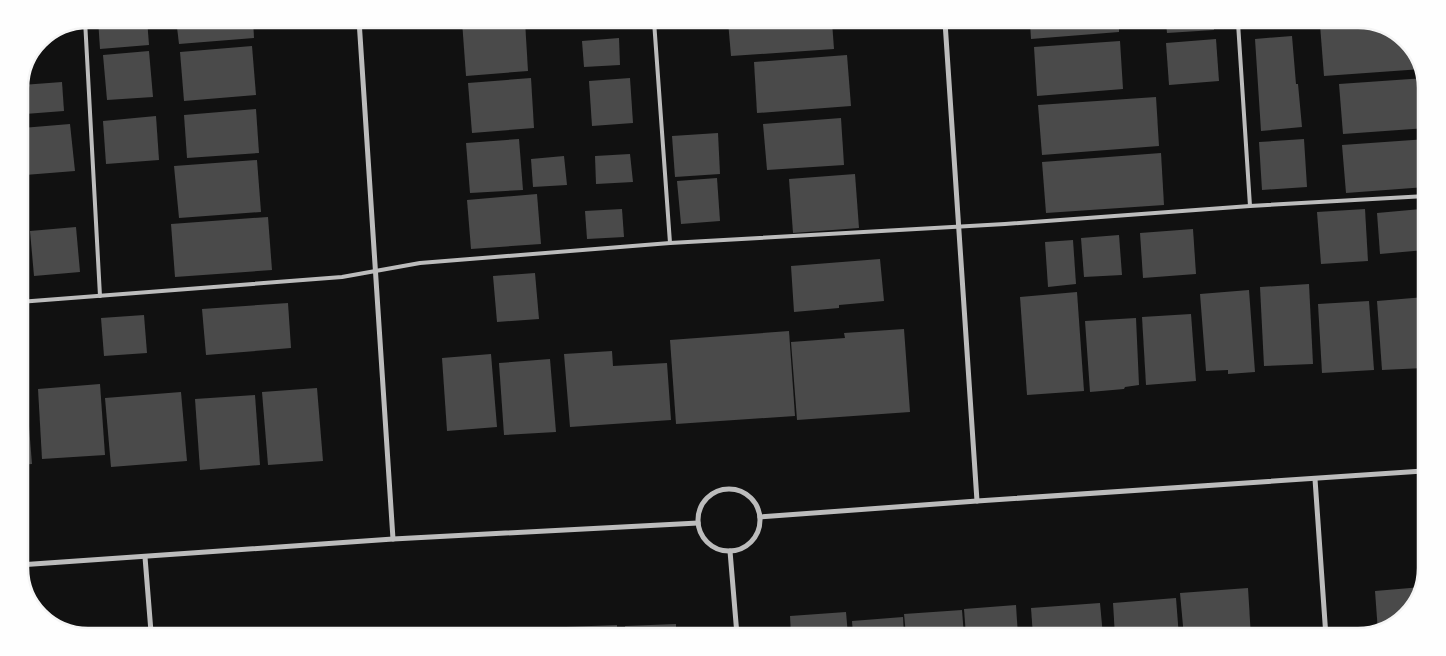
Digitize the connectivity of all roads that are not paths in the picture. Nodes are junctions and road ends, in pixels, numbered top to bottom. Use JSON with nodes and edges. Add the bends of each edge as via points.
{"nodes":[{"id":1,"x":85,"y":28,"type":"edge"},
{"id":2,"x":360,"y":28,"type":"edge"},
{"id":3,"x":655,"y":28,"type":"edge"},
{"id":4,"x":945,"y":28,"type":"edge"},
{"id":5,"x":1238,"y":28,"type":"edge"},
{"id":6,"x":1418,"y":196,"type":"edge"},
{"id":7,"x":1250,"y":206,"type":"junction"},
{"id":8,"x":958,"y":226,"type":"junction"},
{"id":9,"x":670,"y":243,"type":"junction"},
{"id":10,"x":375,"y":270,"type":"junction"},
{"id":11,"x":100,"y":296,"type":"junction"},
{"id":12,"x":28,"y":301,"type":"edge"},
{"id":13,"x":1418,"y":471,"type":"edge"},
{"id":14,"x":1315,"y":479,"type":"junction"},
{"id":15,"x":977,"y":501,"type":"junction"},
{"id":16,"x":760,"y":517,"type":"junction"},
{"id":17,"x":698,"y":523,"type":"junction"},
{"id":18,"x":393,"y":539,"type":"junction"},
{"id":19,"x":730,"y":551,"type":"junction"},
{"id":20,"x":145,"y":556,"type":"junction"},
{"id":21,"x":28,"y":564,"type":"edge"},
{"id":22,"x":150,"y":628,"type":"edge"},
{"id":23,"x":736,"y":628,"type":"edge"},
{"id":24,"x":1325,"y":628,"type":"edge"}],
"edges":[{"from":1,"to":11,"type":"lane"},
{"from":2,"to":10,"type":"street"},
{"from":3,"to":9,"type":"lane"},
{"from":4,"to":8,"type":"street"},
{"from":5,"to":7,"type":"lane"},
{"from":6,"to":7,"type":"lane"},
{"from":7,"to":8,"type":"lane"},
{"from":8,"to":9,"type":"lane"},
{"from":8,"to":15,"type":"street"},
{"from":9,"to":10,"type":"lane","via":[[420,263]]},
{"from":10,"to":11,"type":"lane","via":[[342,277]]},
{"from":10,"to":18,"type":"street"},
{"from":11,"to":12,"type":"lane"},
{"from":13,"to":14,"type":"street"},
{"from":14,"to":15,"type":"street"},
{"from":14,"to":24,"type":"street"},
{"from":15,"to":16,"type":"street"},
{"from":16,"to":17,"type":"street","via":[[753,499],[736,489],[726,488],[708,496],[702,504]]},
{"from":16,"to":19,"type":"street","via":[[756,536],[749,544]]},
{"from":17,"to":18,"type":"street"},
{"from":17,"to":19,"type":"street","via":[[705,540],[721,550]]},
{"from":18,"to":20,"type":"street"},
{"from":19,"to":23,"type":"street"},
{"from":20,"to":21,"type":"street"},
{"from":20,"to":22,"type":"street"}]}
